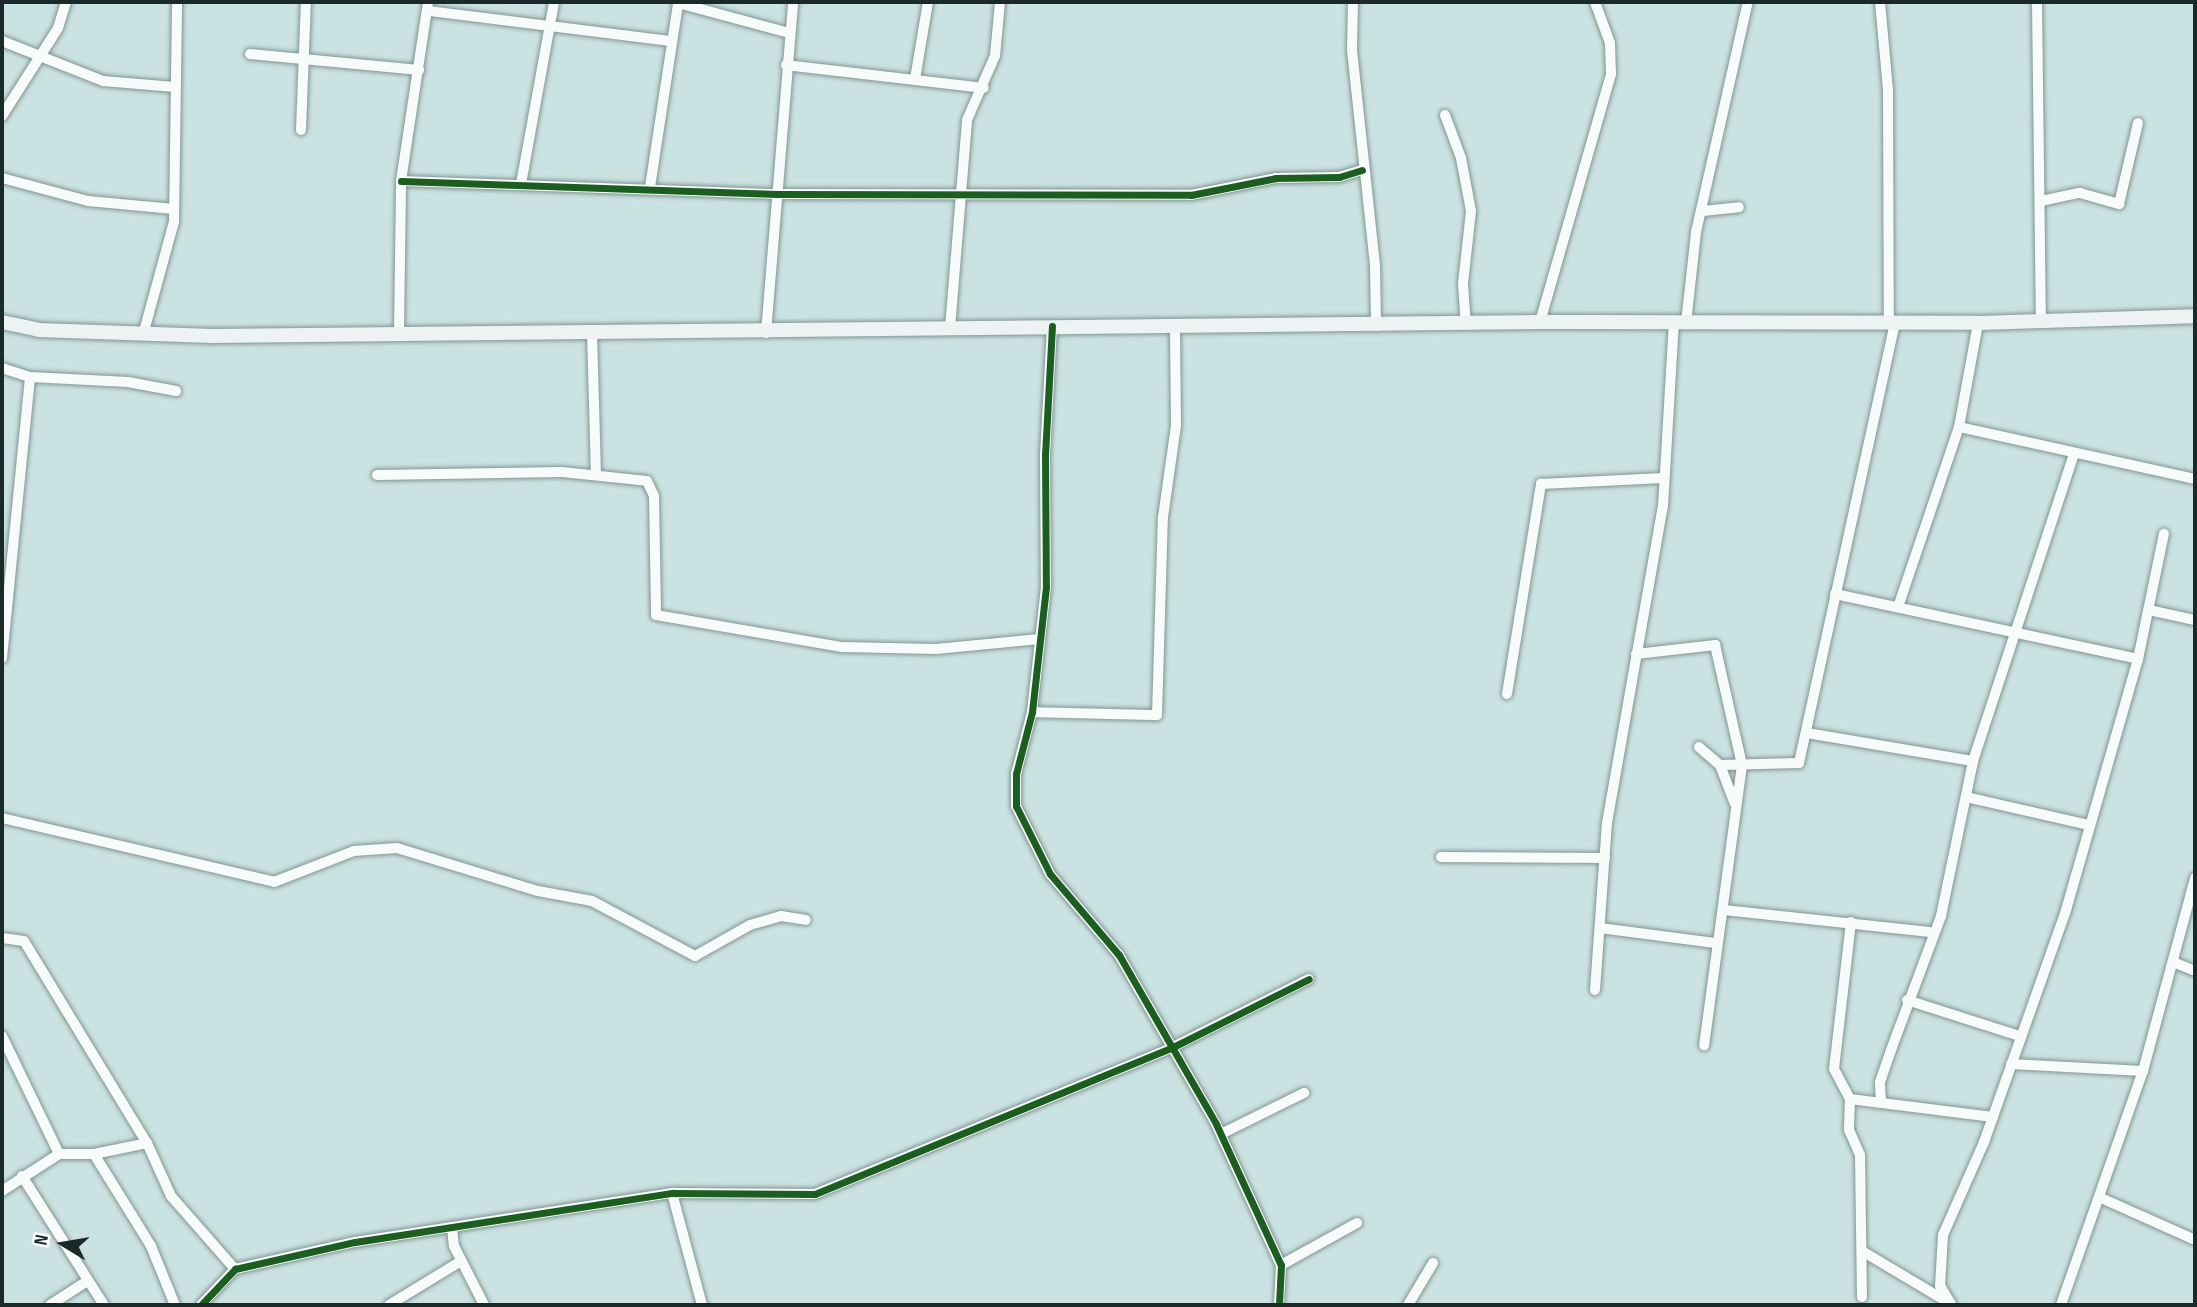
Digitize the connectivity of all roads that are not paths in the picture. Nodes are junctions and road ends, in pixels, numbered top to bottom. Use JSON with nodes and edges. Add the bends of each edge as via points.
{"nodes":[{"id":1,"x":66,"y":2,"type":"edge"},
{"id":2,"x":177,"y":2,"type":"edge"},
{"id":3,"x":306,"y":2,"type":"edge"},
{"id":4,"x":554,"y":2,"type":"edge"},
{"id":5,"x":793,"y":2,"type":"edge"},
{"id":6,"x":928,"y":2,"type":"edge"},
{"id":7,"x":1000,"y":2,"type":"edge"},
{"id":8,"x":1353,"y":2,"type":"edge"},
{"id":9,"x":1595,"y":2,"type":"edge"},
{"id":10,"x":1748,"y":2,"type":"edge"},
{"id":11,"x":1880,"y":2,"type":"edge"},
{"id":12,"x":2037,"y":2,"type":"edge"},
{"id":13,"x":428,"y":6,"type":"edge"},
{"id":14,"x":549,"y":29,"type":"junction"},
{"id":15,"x":789,"y":33,"type":"junction"},
{"id":16,"x":2,"y":41,"type":"edge"},
{"id":17,"x":669,"y":41,"type":"junction"},
{"id":18,"x":43,"y":54,"type":"junction"},
{"id":19,"x":250,"y":54,"type":"dead end"},
{"id":20,"x":305,"y":58,"type":"junction"},
{"id":21,"x":786,"y":65,"type":"junction"},
{"id":22,"x":419,"y":70,"type":"junction"},
{"id":23,"x":915,"y":79,"type":"junction"},
{"id":24,"x":176,"y":87,"type":"junction"},
{"id":25,"x":984,"y":88,"type":"junction"},
{"id":26,"x":1445,"y":115,"type":"dead end"},
{"id":27,"x":2,"y":116,"type":"edge"},
{"id":28,"x":2138,"y":123,"type":"dead end"},
{"id":29,"x":302,"y":130,"type":"dead end"},
{"id":30,"x":1362,"y":170,"type":"junction"},
{"id":31,"x":2,"y":178,"type":"edge"},
{"id":32,"x":401,"y":181,"type":"junction"},
{"id":33,"x":521,"y":184,"type":"junction"},
{"id":34,"x":650,"y":187,"type":"junction"},
{"id":35,"x":777,"y":194,"type":"junction"},
{"id":36,"x":958,"y":196,"type":"junction"},
{"id":37,"x":2041,"y":201,"type":"junction"},
{"id":38,"x":1739,"y":207,"type":"dead end"},
{"id":39,"x":174,"y":209,"type":"junction"},
{"id":40,"x":1703,"y":211,"type":"junction"},
{"id":41,"x":2195,"y":316,"type":"edge"},
{"id":42,"x":2041,"y":319,"type":"junction"},
{"id":43,"x":2,"y":322,"type":"edge"},
{"id":44,"x":1540,"y":322,"type":"junction"},
{"id":45,"x":1466,"y":323,"type":"junction"},
{"id":46,"x":1680,"y":323,"type":"junction"},
{"id":47,"x":1892,"y":323,"type":"junction"},
{"id":48,"x":1978,"y":323,"type":"junction"},
{"id":49,"x":1052,"y":326,"type":"junction"},
{"id":50,"x":1376,"y":326,"type":"junction"},
{"id":51,"x":950,"y":328,"type":"junction"},
{"id":52,"x":1175,"y":328,"type":"junction"},
{"id":53,"x":399,"y":331,"type":"junction"},
{"id":54,"x":592,"y":332,"type":"junction"},
{"id":55,"x":766,"y":333,"type":"junction"},
{"id":56,"x":144,"y":335,"type":"junction"},
{"id":57,"x":2,"y":368,"type":"edge"},
{"id":58,"x":30,"y":377,"type":"junction"},
{"id":59,"x":176,"y":391,"type":"dead end"},
{"id":60,"x":1959,"y":427,"type":"junction"},
{"id":61,"x":2074,"y":453,"type":"junction"},
{"id":62,"x":596,"y":474,"type":"junction"},
{"id":63,"x":377,"y":475,"type":"dead end"},
{"id":64,"x":1663,"y":478,"type":"junction"},
{"id":65,"x":2195,"y":479,"type":"edge"},
{"id":66,"x":2164,"y":534,"type":"dead end"},
{"id":67,"x":6,"y":552,"type":"edge"},
{"id":68,"x":1835,"y":594,"type":"junction"},
{"id":69,"x":1898,"y":607,"type":"junction"},
{"id":70,"x":2149,"y":610,"type":"junction"},
{"id":71,"x":2195,"y":620,"type":"edge"},
{"id":72,"x":2011,"y":633,"type":"junction"},
{"id":73,"x":1040,"y":639,"type":"junction"},
{"id":74,"x":1636,"y":654,"type":"junction"},
{"id":75,"x":2,"y":658,"type":"edge"},
{"id":76,"x":2138,"y":659,"type":"junction"},
{"id":77,"x":1507,"y":694,"type":"dead end"},
{"id":78,"x":1032,"y":712,"type":"junction"},
{"id":79,"x":1807,"y":733,"type":"junction"},
{"id":80,"x":1699,"y":747,"type":"dead end"},
{"id":81,"x":1973,"y":761,"type":"junction"},
{"id":82,"x":1720,"y":765,"type":"junction"},
{"id":83,"x":1742,"y":765,"type":"junction"},
{"id":84,"x":1966,"y":797,"type":"junction"},
{"id":85,"x":1734,"y":802,"type":"junction"},
{"id":86,"x":2,"y":818,"type":"edge"},
{"id":87,"x":2089,"y":825,"type":"junction"},
{"id":88,"x":1441,"y":857,"type":"dead end"},
{"id":89,"x":1605,"y":858,"type":"junction"},
{"id":90,"x":2195,"y":877,"type":"edge"},
{"id":91,"x":1724,"y":909,"type":"junction"},
{"id":92,"x":806,"y":920,"type":"dead end"},
{"id":93,"x":1851,"y":922,"type":"junction"},
{"id":94,"x":1600,"y":928,"type":"junction"},
{"id":95,"x":1930,"y":932,"type":"junction"},
{"id":96,"x":2,"y":937,"type":"edge"},
{"id":97,"x":1715,"y":943,"type":"junction"},
{"id":98,"x":2173,"y":962,"type":"junction"},
{"id":99,"x":2195,"y":971,"type":"edge"},
{"id":100,"x":1310,"y":979,"type":"dead end"},
{"id":101,"x":1595,"y":990,"type":"dead end"},
{"id":102,"x":1908,"y":1000,"type":"junction"},
{"id":103,"x":2019,"y":1037,"type":"junction"},
{"id":104,"x":2,"y":1038,"type":"edge"},
{"id":105,"x":1704,"y":1045,"type":"dead end"},
{"id":106,"x":1171,"y":1048,"type":"junction"},
{"id":107,"x":2011,"y":1063,"type":"junction"},
{"id":108,"x":2143,"y":1071,"type":"junction"},
{"id":109,"x":1304,"y":1093,"type":"dead end"},
{"id":110,"x":1850,"y":1099,"type":"junction"},
{"id":111,"x":1881,"y":1103,"type":"junction"},
{"id":112,"x":1993,"y":1117,"type":"junction"},
{"id":113,"x":1221,"y":1134,"type":"junction"},
{"id":114,"x":147,"y":1143,"type":"junction"},
{"id":115,"x":59,"y":1154,"type":"junction"},
{"id":116,"x":94,"y":1154,"type":"junction"},
{"id":117,"x":22,"y":1176,"type":"junction"},
{"id":118,"x":2,"y":1191,"type":"edge"},
{"id":119,"x":672,"y":1193,"type":"junction"},
{"id":120,"x":2099,"y":1197,"type":"junction"},
{"id":121,"x":1357,"y":1223,"type":"dead end"},
{"id":122,"x":452,"y":1228,"type":"junction"},
{"id":123,"x":2195,"y":1240,"type":"edge"},
{"id":124,"x":1862,"y":1251,"type":"junction"},
{"id":125,"x":461,"y":1261,"type":"junction"},
{"id":126,"x":1433,"y":1263,"type":"dead end"},
{"id":127,"x":1281,"y":1265,"type":"junction"},
{"id":128,"x":235,"y":1269,"type":"junction"},
{"id":129,"x":86,"y":1282,"type":"junction"},
{"id":130,"x":1862,"y":1297,"type":"dead end"},
{"id":131,"x":2065,"y":1303,"type":"edge"},
{"id":132,"x":1952,"y":1304,"type":"edge"},
{"id":133,"x":50,"y":1305,"type":"edge"},
{"id":134,"x":104,"y":1305,"type":"edge"},
{"id":135,"x":175,"y":1305,"type":"edge"},
{"id":136,"x":201,"y":1305,"type":"edge"},
{"id":137,"x":389,"y":1305,"type":"edge"},
{"id":138,"x":484,"y":1305,"type":"edge"},
{"id":139,"x":702,"y":1305,"type":"edge"},
{"id":140,"x":1279,"y":1305,"type":"edge"},
{"id":141,"x":1408,"y":1305,"type":"edge"}],
"edges":[{"from":1,"to":18,"type":"street"},
{"from":2,"to":24,"type":"street"},
{"from":3,"to":20,"type":"street"},
{"from":4,"to":14,"type":"street"},
{"from":5,"to":15,"type":"street"},
{"from":6,"to":23,"type":"street"},
{"from":7,"to":25,"type":"street","via":[[995,56]]},
{"from":8,"to":30,"type":"street"},
{"from":9,"to":44,"type":"street","via":[[1610,43],[1611,74]]},
{"from":10,"to":40,"type":"street"},
{"from":11,"to":47,"type":"street","via":[[1888,90]]},
{"from":12,"to":37,"type":"street"},
{"from":13,"to":14,"type":"street"},
{"from":13,"to":22,"type":"street"},
{"from":14,"to":17,"type":"street"},
{"from":14,"to":33,"type":"street"},
{"from":15,"to":17,"type":"street","via":[[678,3]]},
{"from":15,"to":21,"type":"street"},
{"from":16,"to":18,"type":"street"},
{"from":17,"to":34,"type":"street"},
{"from":18,"to":24,"type":"street","via":[[103,81]]},
{"from":18,"to":27,"type":"street"},
{"from":19,"to":20,"type":"street"},
{"from":20,"to":22,"type":"street"},
{"from":20,"to":29,"type":"street"},
{"from":21,"to":23,"type":"street"},
{"from":21,"to":35,"type":"street"},
{"from":22,"to":32,"type":"street"},
{"from":23,"to":25,"type":"street"},
{"from":24,"to":39,"type":"street"},
{"from":25,"to":36,"type":"street","via":[[967,120]]},
{"from":26,"to":45,"type":"street","via":[[1461,158],[1471,211],[1463,284]]},
{"from":28,"to":37,"type":"street","via":[[2119,204],[2080,193]]},
{"from":30,"to":36,"type":"street","via":[[1339,177],[1276,178],[1191,195]]},
{"from":30,"to":50,"type":"street"},
{"from":31,"to":39,"type":"street","via":[[88,201]]},
{"from":32,"to":33,"type":"street"},
{"from":32,"to":53,"type":"street"},
{"from":33,"to":34,"type":"street"},
{"from":34,"to":35,"type":"street"},
{"from":35,"to":36,"type":"street"},
{"from":35,"to":55,"type":"street"},
{"from":36,"to":51,"type":"street"},
{"from":37,"to":42,"type":"street"},
{"from":38,"to":40,"type":"street"},
{"from":39,"to":56,"type":"street"},
{"from":40,"to":46,"type":"street"},
{"from":41,"to":42,"type":"main road"},
{"from":42,"to":48,"type":"main road"},
{"from":43,"to":56,"type":"main road","via":[[39,330]]},
{"from":44,"to":45,"type":"main road"},
{"from":44,"to":46,"type":"main road"},
{"from":45,"to":50,"type":"main road"},
{"from":46,"to":47,"type":"main road"},
{"from":46,"to":64,"type":"street"},
{"from":47,"to":48,"type":"main road"},
{"from":47,"to":68,"type":"street","via":[[1885,387]]},
{"from":48,"to":60,"type":"street"},
{"from":49,"to":51,"type":"main road"},
{"from":49,"to":52,"type":"main road"},
{"from":49,"to":73,"type":"street","via":[[1045,454],[1048,556]]},
{"from":50,"to":52,"type":"main road"},
{"from":51,"to":55,"type":"main road"},
{"from":52,"to":78,"type":"street","via":[[1176,426],[1163,517],[1157,715]]},
{"from":53,"to":54,"type":"main road"},
{"from":53,"to":56,"type":"main road"},
{"from":54,"to":55,"type":"main road"},
{"from":54,"to":62,"type":"street"},
{"from":57,"to":58,"type":"street"},
{"from":58,"to":59,"type":"street","via":[[128,382]]},
{"from":58,"to":67,"type":"street"},
{"from":60,"to":61,"type":"street"},
{"from":60,"to":69,"type":"street"},
{"from":61,"to":65,"type":"street"},
{"from":61,"to":72,"type":"street"},
{"from":62,"to":63,"type":"street"},
{"from":62,"to":73,"type":"street","via":[[647,481],[654,496],[656,615],[842,647],[936,649]]},
{"from":64,"to":74,"type":"street"},
{"from":64,"to":77,"type":"street","via":[[1541,484]]},
{"from":66,"to":70,"type":"street"},
{"from":67,"to":75,"type":"street"},
{"from":68,"to":69,"type":"street"},
{"from":68,"to":79,"type":"street"},
{"from":69,"to":72,"type":"street"},
{"from":70,"to":71,"type":"street"},
{"from":70,"to":76,"type":"street"},
{"from":72,"to":76,"type":"street"},
{"from":72,"to":81,"type":"street"},
{"from":73,"to":78,"type":"street"},
{"from":74,"to":83,"type":"street","via":[[1715,645]]},
{"from":74,"to":89,"type":"street"},
{"from":76,"to":87,"type":"street"},
{"from":78,"to":106,"type":"street","via":[[1016,774],[1023,827],[1050,874],[1119,955]]},
{"from":79,"to":81,"type":"street"},
{"from":79,"to":83,"type":"street","via":[[1799,763]]},
{"from":80,"to":82,"type":"street"},
{"from":81,"to":84,"type":"street"},
{"from":82,"to":83,"type":"street"},
{"from":82,"to":85,"type":"street"},
{"from":83,"to":85,"type":"street"},
{"from":84,"to":87,"type":"street"},
{"from":84,"to":95,"type":"street","via":[[1941,916]]},
{"from":85,"to":91,"type":"street"},
{"from":86,"to":92,"type":"street","via":[[274,882],[354,851],[397,848],[538,891],[592,901],[695,956],[750,925],[781,916]]},
{"from":87,"to":103,"type":"street","via":[[2066,910]]},
{"from":88,"to":89,"type":"street"},
{"from":89,"to":94,"type":"street"},
{"from":90,"to":98,"type":"street"},
{"from":91,"to":93,"type":"street"},
{"from":91,"to":97,"type":"street"},
{"from":93,"to":95,"type":"street"},
{"from":93,"to":110,"type":"street","via":[[1834,1069]]},
{"from":94,"to":97,"type":"street"},
{"from":94,"to":101,"type":"street"},
{"from":95,"to":102,"type":"street"},
{"from":96,"to":114,"type":"street","via":[[24,941]]},
{"from":97,"to":105,"type":"street"},
{"from":98,"to":99,"type":"street"},
{"from":98,"to":108,"type":"street"},
{"from":100,"to":106,"type":"street"},
{"from":102,"to":103,"type":"street"},
{"from":102,"to":111,"type":"street","via":[[1880,1082]]},
{"from":103,"to":107,"type":"street"},
{"from":104,"to":115,"type":"street"},
{"from":106,"to":113,"type":"street"},
{"from":106,"to":119,"type":"street","via":[[815,1194]]},
{"from":107,"to":108,"type":"street"},
{"from":107,"to":112,"type":"street"},
{"from":108,"to":120,"type":"street"},
{"from":109,"to":113,"type":"street"},
{"from":110,"to":111,"type":"street"},
{"from":110,"to":124,"type":"street","via":[[1849,1129],[1860,1155]]},
{"from":111,"to":112,"type":"street"},
{"from":112,"to":132,"type":"street","via":[[1938,1258],[1940,1286]]},
{"from":113,"to":127,"type":"street"},
{"from":114,"to":116,"type":"street"},
{"from":114,"to":128,"type":"street","via":[[171,1196]]},
{"from":115,"to":116,"type":"street"},
{"from":115,"to":117,"type":"street"},
{"from":116,"to":135,"type":"street","via":[[151,1246]]},
{"from":117,"to":118,"type":"street"},
{"from":117,"to":129,"type":"street","via":[[80,1260]]},
{"from":119,"to":122,"type":"street"},
{"from":119,"to":139,"type":"street"},
{"from":120,"to":123,"type":"street"},
{"from":120,"to":131,"type":"street"},
{"from":121,"to":127,"type":"street"},
{"from":122,"to":125,"type":"street"},
{"from":122,"to":128,"type":"street"},
{"from":124,"to":130,"type":"street"},
{"from":124,"to":132,"type":"street"},
{"from":125,"to":137,"type":"street"},
{"from":125,"to":138,"type":"street"},
{"from":126,"to":141,"type":"street"},
{"from":127,"to":140,"type":"street"},
{"from":128,"to":136,"type":"street"},
{"from":129,"to":133,"type":"street"},
{"from":129,"to":134,"type":"street"}]}
